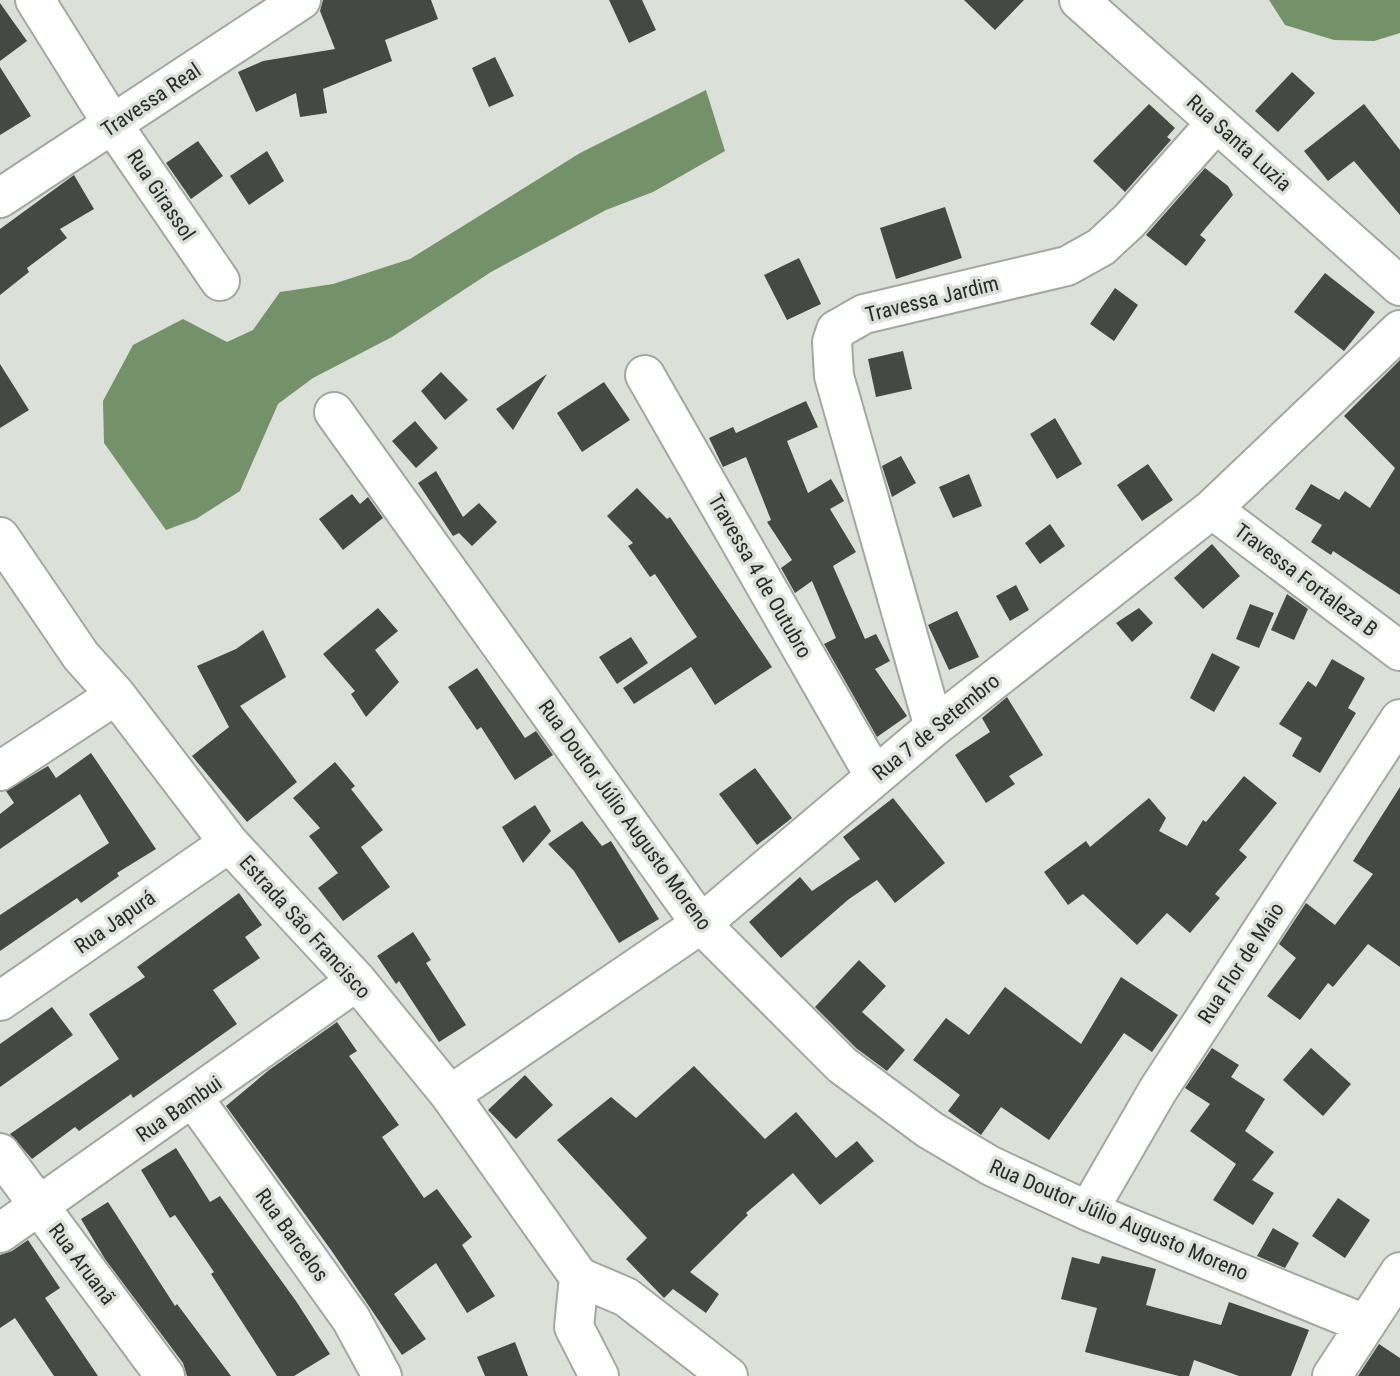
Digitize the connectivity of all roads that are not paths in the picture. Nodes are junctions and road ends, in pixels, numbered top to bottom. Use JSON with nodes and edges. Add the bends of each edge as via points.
{"nodes":[{"id":1,"x":35,"y":0,"type":"edge"},
{"id":2,"x":301,"y":0,"type":"edge"},
{"id":3,"x":1079,"y":0,"type":"edge"},
{"id":4,"x":1216,"y":123,"type":"junction"},
{"id":5,"x":113,"y":125,"type":"junction"},
{"id":6,"x":0,"y":198,"type":"edge"},
{"id":7,"x":220,"y":282,"type":"dead end"},
{"id":8,"x":1400,"y":286,"type":"edge"},
{"id":9,"x":1400,"y":330,"type":"edge"},
{"id":10,"x":645,"y":375,"type":"dead end"},
{"id":11,"x":334,"y":412,"type":"dead end"},
{"id":12,"x":1212,"y":509,"type":"junction"},
{"id":13,"x":0,"y":537,"type":"edge"},
{"id":14,"x":1400,"y":651,"type":"edge"},
{"id":15,"x":116,"y":695,"type":"junction"},
{"id":16,"x":1400,"y":719,"type":"edge"},
{"id":17,"x":934,"y":727,"type":"junction"},
{"id":18,"x":0,"y":771,"type":"edge"},
{"id":19,"x":875,"y":777,"type":"junction"},
{"id":20,"x":229,"y":843,"type":"junction"},
{"id":21,"x":701,"y":924,"type":"junction"},
{"id":22,"x":357,"y":981,"type":"junction"},
{"id":23,"x":0,"y":1001,"type":"edge"},
{"id":24,"x":450,"y":1095,"type":"junction"},
{"id":25,"x":194,"y":1099,"type":"junction"},
{"id":26,"x":0,"y":1153,"type":"edge"},
{"id":27,"x":38,"y":1206,"type":"junction"},
{"id":28,"x":1088,"y":1211,"type":"junction"},
{"id":29,"x":0,"y":1233,"type":"edge"},
{"id":30,"x":1400,"y":1272,"type":"edge"},
{"id":31,"x":579,"y":1277,"type":"junction"},
{"id":32,"x":1365,"y":1324,"type":"junction"},
{"id":33,"x":165,"y":1376,"type":"edge"},
{"id":34,"x":382,"y":1376,"type":"edge"},
{"id":35,"x":599,"y":1376,"type":"edge"},
{"id":36,"x":728,"y":1376,"type":"edge"},
{"id":37,"x":1332,"y":1376,"type":"edge"}],
"edges":[{"from":1,"to":5,"type":"street","name":"Rua Girassol"},
{"from":2,"to":5,"type":"street","name":"Travessa Real"},
{"from":3,"to":4,"type":"street","name":"Rua Santa Luzia"},
{"from":4,"to":8,"type":"street","name":"Rua Santa Luzia"},
{"from":4,"to":17,"type":"street","name":"Travessa Jardim","via":[[1129,221],[1101,247],[1067,266],[864,314],[836,330],[834,376]]},
{"from":5,"to":6,"type":"street","name":"Travessa Real"},
{"from":5,"to":7,"type":"street","name":"Rua Girassol"},
{"from":9,"to":12,"type":"street","name":"Rua 7 de Setembro"},
{"from":10,"to":19,"type":"street","name":"Travessa 4 de Outubro"},
{"from":11,"to":21,"type":"street","name":"Rua Doutor Júlio Augusto Moreno"},
{"from":12,"to":14,"type":"street","name":"Travessa Fortaleza B"},
{"from":12,"to":17,"type":"street","name":"Rua 7 de Setembro"},
{"from":13,"to":15,"type":"street","name":"Estrada São Francisco","via":[[81,656]]},
{"from":15,"to":18,"type":"street"},
{"from":15,"to":20,"type":"street","name":"Estrada São Francisco"},
{"from":16,"to":28,"type":"street","name":"Rua Flor de Maio","via":[[1158,1090]]},
{"from":17,"to":19,"type":"street","name":"Rua 7 de Setembro"},
{"from":19,"to":21,"type":"street","name":"Rua 7 de Setembro"},
{"from":20,"to":22,"type":"street","name":"Estrada São Francisco"},
{"from":20,"to":23,"type":"street","name":"Rua Japurá"},
{"from":21,"to":24,"type":"street","name":"Rua 7 de Setembro"},
{"from":21,"to":28,"type":"street","name":"Rua Doutor Júlio Augusto Moreno","via":[[842,1065],[930,1130],[991,1166]]},
{"from":22,"to":24,"type":"street","name":"Estrada São Francisco"},
{"from":22,"to":25,"type":"street","name":"Rua Bambui"},
{"from":24,"to":31,"type":"street","name":"Estrada São Francisco"},
{"from":25,"to":27,"type":"street","name":"Rua Bambui"},
{"from":25,"to":34,"type":"street","name":"Rua Barcelos","via":[[351,1319]]},
{"from":26,"to":27,"type":"street","name":"Rua Aruanã"},
{"from":27,"to":29,"type":"street","name":"Rua Bambui"},
{"from":27,"to":33,"type":"street","name":"Rua Aruanã"},
{"from":28,"to":32,"type":"street","name":"Rua Doutor Júlio Augusto Moreno"},
{"from":30,"to":32,"type":"street"},
{"from":31,"to":35,"type":"street","via":[[575,1327]]},
{"from":31,"to":36,"type":"street","via":[[626,1297]]},
{"from":32,"to":37,"type":"street"}]}
